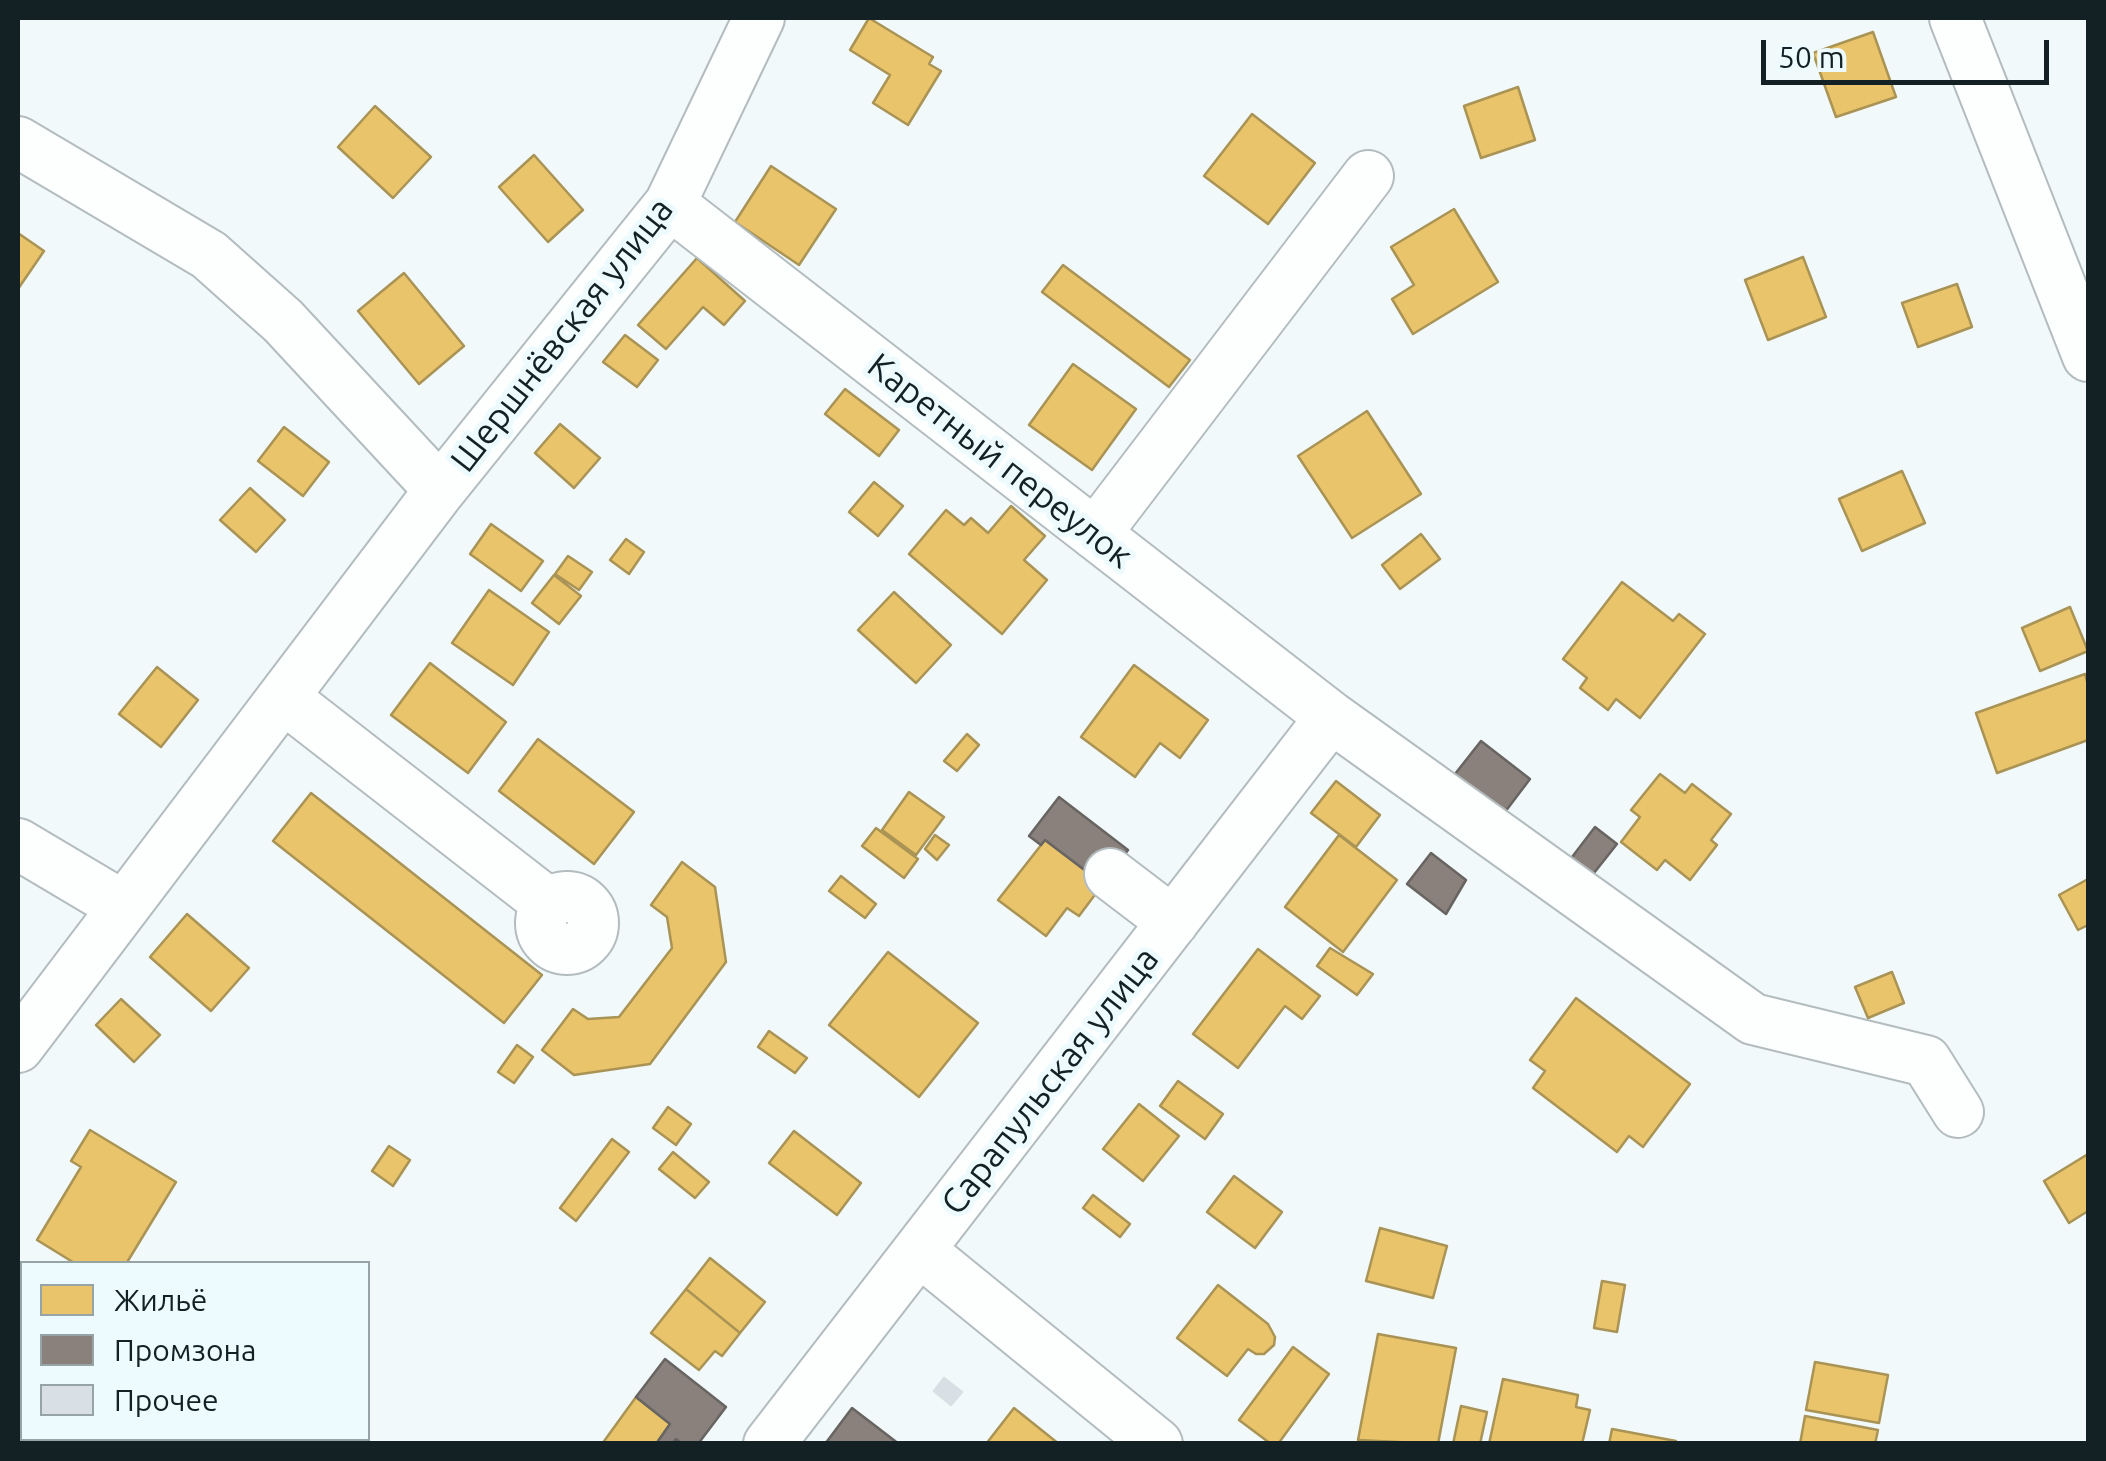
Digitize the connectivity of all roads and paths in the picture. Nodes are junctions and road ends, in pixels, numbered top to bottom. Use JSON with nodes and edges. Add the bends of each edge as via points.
{"nodes":[{"id":1,"x":759,"y":18,"type":"edge"},
{"id":2,"x":1955,"y":18,"type":"edge"},
{"id":3,"x":18,"y":142,"type":"edge"},
{"id":4,"x":1368,"y":176,"type":"dead end"},
{"id":5,"x":670,"y":204,"type":"junction"},
{"id":6,"x":2088,"y":356,"type":"edge"},
{"id":7,"x":440,"y":490,"type":"junction"},
{"id":8,"x":1095,"y":534,"type":"junction"},
{"id":9,"x":284,"y":698,"type":"junction"},
{"id":10,"x":1331,"y":717,"type":"junction"},
{"id":11,"x":18,"y":844,"type":"edge"},
{"id":12,"x":1116,"y":867,"type":"dead end"},
{"id":13,"x":550,"y":904,"type":"dead end"},
{"id":14,"x":124,"y":907,"type":"junction"},
{"id":15,"x":1180,"y":914,"type":"junction"},
{"id":16,"x":18,"y":1047,"type":"edge"},
{"id":17,"x":1958,"y":1112,"type":"dead end"},
{"id":18,"x":918,"y":1250,"type":"junction"},
{"id":19,"x":769,"y":1444,"type":"edge"},
{"id":20,"x":1157,"y":1444,"type":"edge"}],
"edges":[{"from":1,"to":5,"type":"street","name":"Шершнёвская улица"},
{"from":2,"to":6,"type":"street"},
{"from":3,"to":7,"type":"street","name":"Шершнёвская улица","via":[[209,254],[282,320]]},
{"from":4,"to":8,"type":"street"},
{"from":5,"to":7,"type":"street","name":"Шершнёвская улица"},
{"from":5,"to":8,"type":"street","name":"Каретный переулок"},
{"from":7,"to":9,"type":"street","name":"Шершнёвская улица"},
{"from":8,"to":10,"type":"street","name":"Каретный переулок"},
{"from":9,"to":13,"type":"street"},
{"from":9,"to":14,"type":"street","name":"Шершнёвская улица"},
{"from":10,"to":15,"type":"street","name":"Сарапульская улица"},
{"from":10,"to":17,"type":"street","name":"Каретный переулок","via":[[1752,1019],[1926,1061]]},
{"from":11,"to":14,"type":"street"},
{"from":12,"to":15,"type":"street"},
{"from":14,"to":16,"type":"street","name":"Шершнёвская улица"},
{"from":15,"to":18,"type":"street","name":"Сарапульская улица"},
{"from":18,"to":19,"type":"street","name":"Сарапульская улица"},
{"from":18,"to":20,"type":"street"}]}
